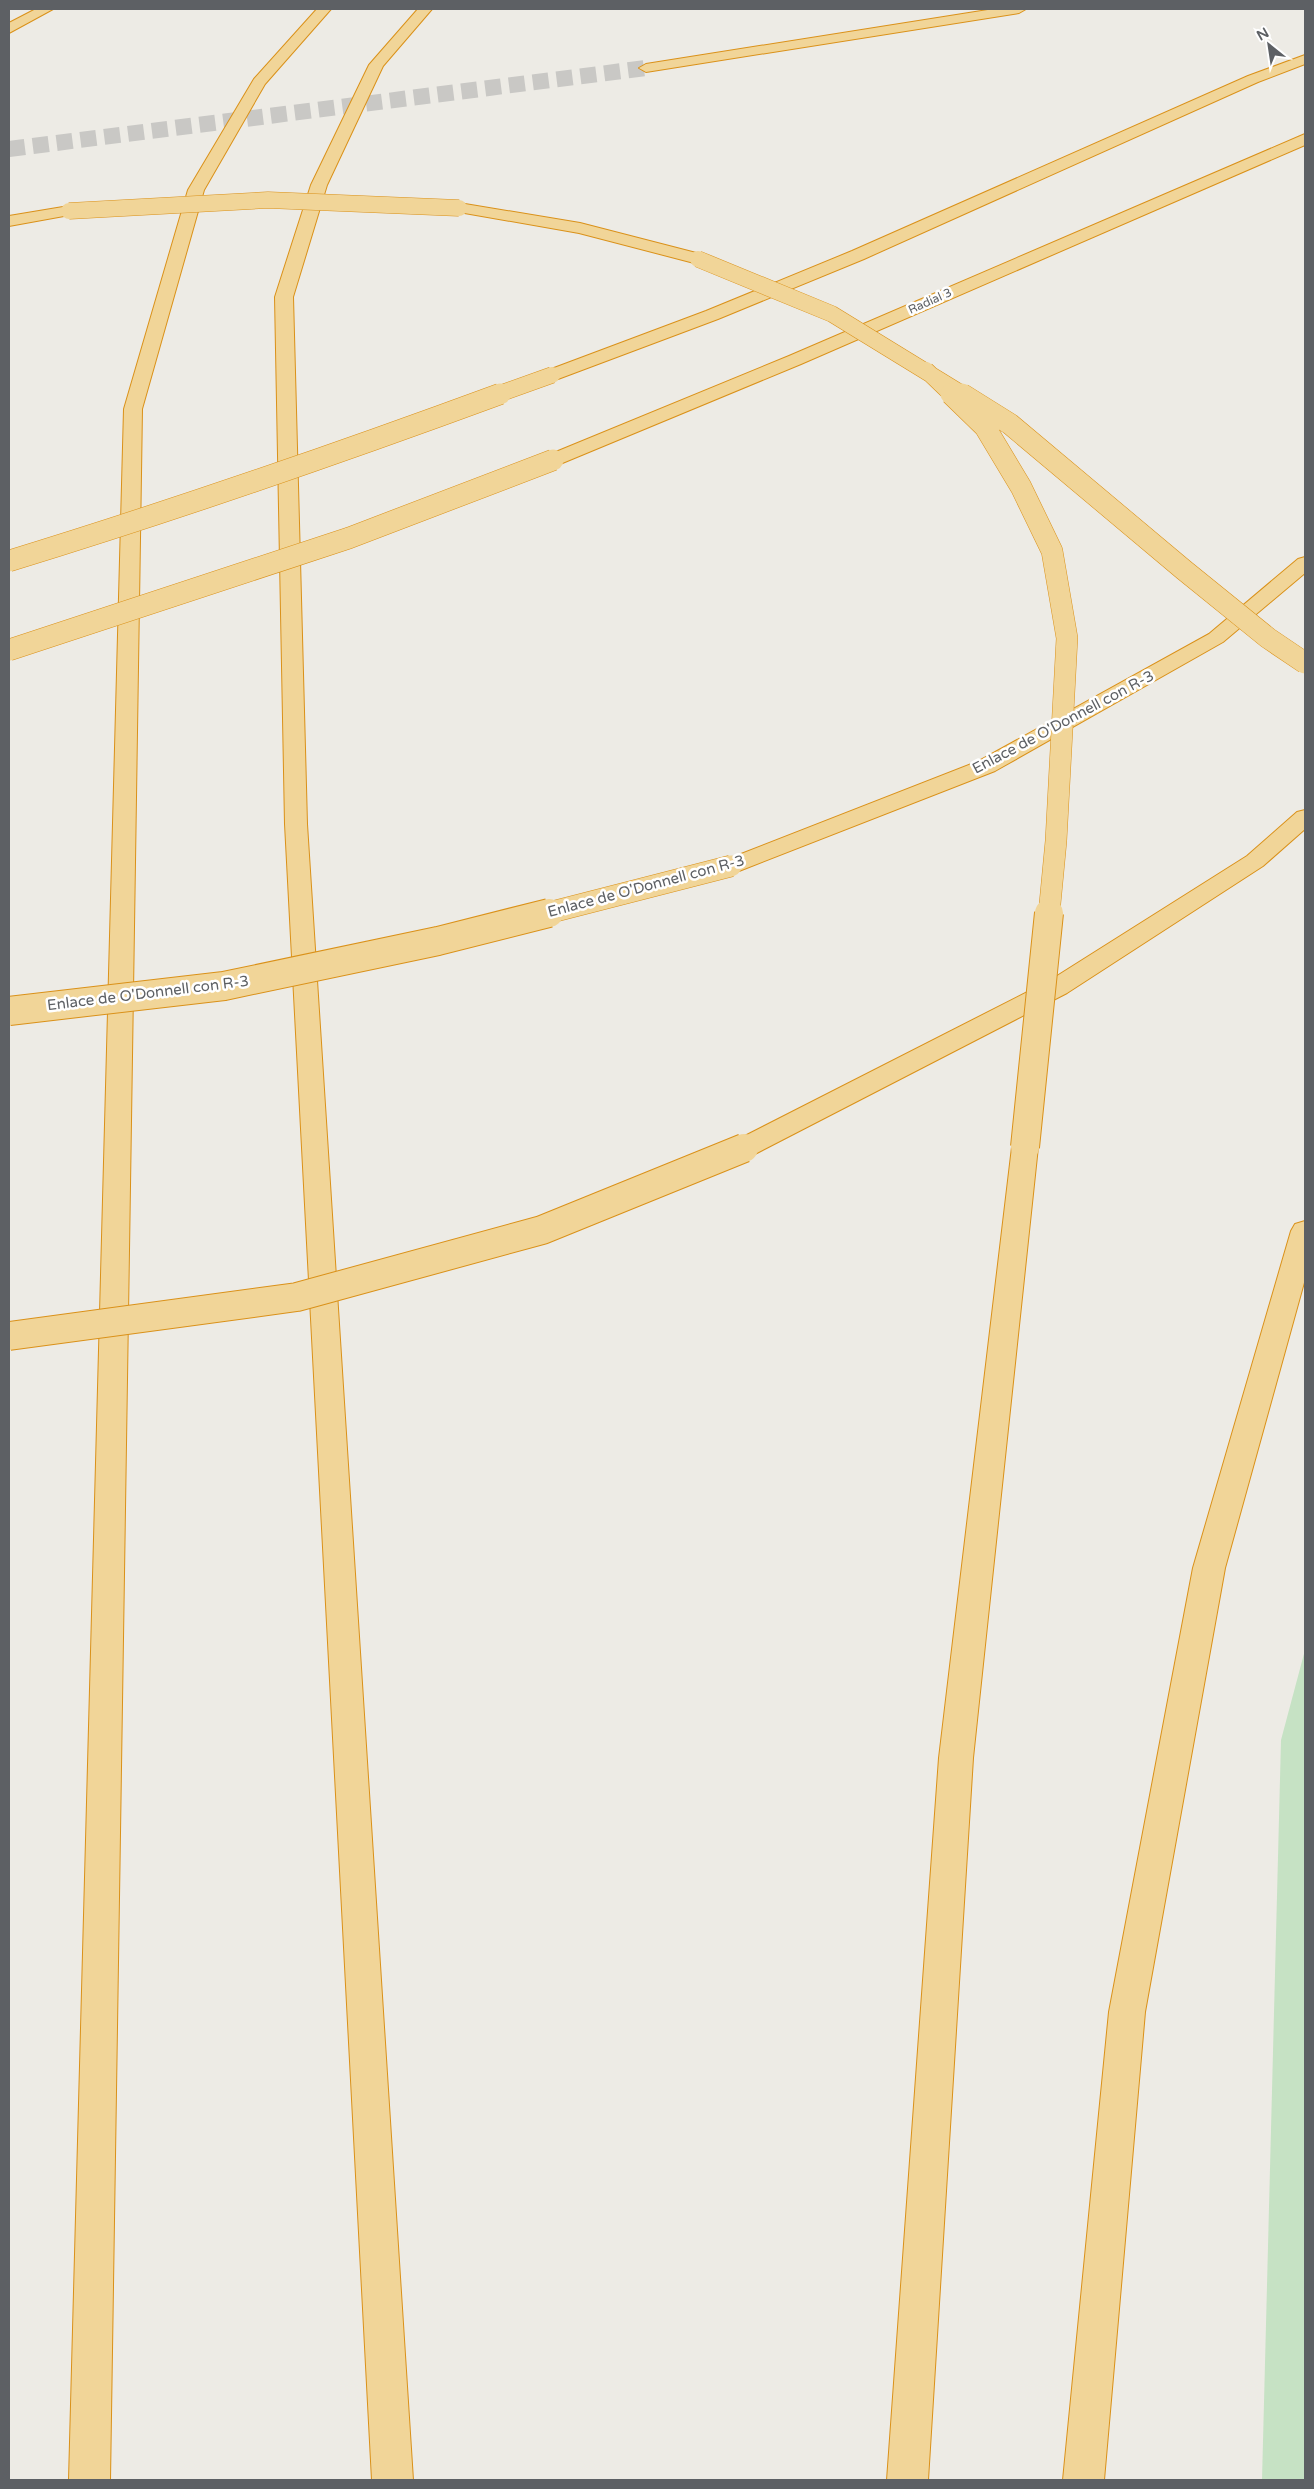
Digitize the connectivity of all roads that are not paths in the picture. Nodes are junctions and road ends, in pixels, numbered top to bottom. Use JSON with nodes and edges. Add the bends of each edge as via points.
{"nodes":[{"id":1,"x":46,"y":9,"type":"edge"},
{"id":2,"x":324,"y":9,"type":"edge"},
{"id":3,"x":425,"y":9,"type":"edge"},
{"id":4,"x":1019,"y":9,"type":"edge"},
{"id":5,"x":9,"y":29,"type":"edge"},
{"id":6,"x":1305,"y":59,"type":"edge"},
{"id":7,"x":646,"y":68,"type":"tunnel mouth"},
{"id":8,"x":1305,"y":139,"type":"edge"},
{"id":9,"x":9,"y":221,"type":"edge"},
{"id":10,"x":926,"y":370,"type":"junction"},
{"id":11,"x":9,"y":560,"type":"edge"},
{"id":12,"x":1305,"y":563,"type":"edge"},
{"id":13,"x":9,"y":650,"type":"edge"},
{"id":14,"x":1305,"y":663,"type":"edge"},
{"id":15,"x":1305,"y":817,"type":"edge"},
{"id":16,"x":9,"y":1011,"type":"edge"},
{"id":17,"x":1305,"y":1231,"type":"edge"},
{"id":18,"x":9,"y":1336,"type":"edge"},
{"id":19,"x":89,"y":2480,"type":"edge"},
{"id":20,"x":392,"y":2480,"type":"edge"},
{"id":21,"x":907,"y":2480,"type":"edge"},
{"id":22,"x":1083,"y":2480,"type":"edge"}],
"edges":[{"from":1,"to":5,"type":"highway"},
{"from":2,"to":19,"type":"highway","via":[[259,82],[196,190],[133,409]]},
{"from":3,"to":20,"type":"highway","via":[[376,65],[319,185],[284,297],[296,824]]},
{"from":4,"to":7,"type":"highway"},
{"from":6,"to":11,"type":"highway","bridge":true,"via":[[712,315],[318,461],[156,516]]},
{"from":8,"to":13,"type":"highway","name":"Radial 3","bridge":true,"via":[[795,360],[553,460],[348,538]]},
{"from":9,"to":10,"type":"highway","bridge":true,"via":[[69,211],[268,200],[459,208],[580,228],[698,259],[832,314]]},
{"from":10,"to":14,"type":"highway","bridge":true,"via":[[1010,424],[1184,570],[1268,638]]},
{"from":10,"to":21,"type":"highway","bridge":true,"via":[[985,428],[1021,487],[1052,551],[1067,638],[1056,841],[956,1758]]},
{"from":12,"to":16,"type":"highway","name":"Enlace de O'Donnell con R-3","bridge":true,"via":[[1216,638],[987,766],[731,866],[438,941],[224,986]]},
{"from":15,"to":18,"type":"highway","bridge":true,"via":[[1255,861],[1058,987],[744,1148],[542,1230],[297,1297]]},
{"from":17,"to":22,"type":"highway","via":[[1209,1568],[1127,2012]]}]}
